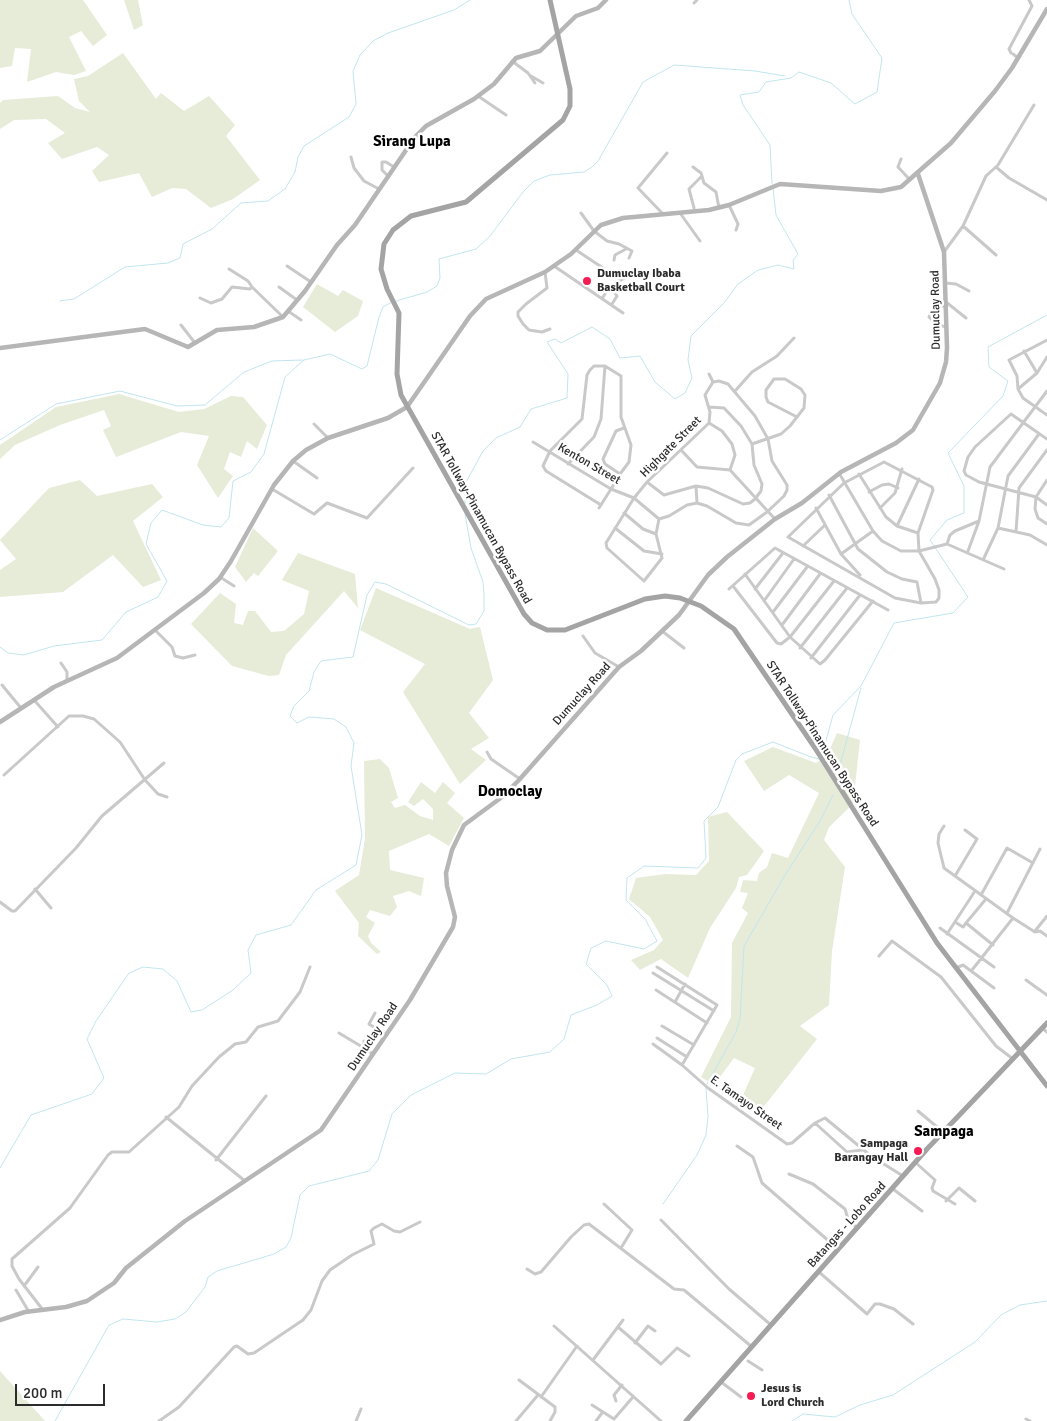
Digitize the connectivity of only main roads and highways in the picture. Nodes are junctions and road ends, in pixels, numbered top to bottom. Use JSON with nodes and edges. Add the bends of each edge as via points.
{"nodes":[{"id":1,"x":550,"y":0,"type":"edge"},
{"id":2,"x":1047,"y":1023,"type":"edge"},
{"id":3,"x":1045,"y":1030,"type":"edge"},
{"id":4,"x":1020,"y":1052,"type":"junction"},
{"id":5,"x":1047,"y":1086,"type":"edge"},
{"id":6,"x":686,"y":1421,"type":"edge"}],
"edges":[{"from":1,"to":4,"type":"main road","name":"STAR Tollway-Pinamucan Bypass Road","via":[[571,99],[563,120],[466,202],[411,216],[393,230],[384,244],[381,269],[386,289],[398,313],[401,396],[532,623],[547,630],[564,630],[645,599],[665,596],[688,601],[713,612],[734,629],[815,748],[924,924]]},
{"from":2,"to":3,"type":"main road","name":"Batangas - Lobo Road"},
{"from":3,"to":4,"type":"main road","name":"Batangas - Lobo Road"},
{"from":4,"to":5,"type":"main road","name":"STAR Tollway-Pinamucan Bypass Road"},
{"from":4,"to":6,"type":"main road","name":"Batangas - Lobo Road","via":[[943,1132],[752,1348],[746,1359]]}]}
